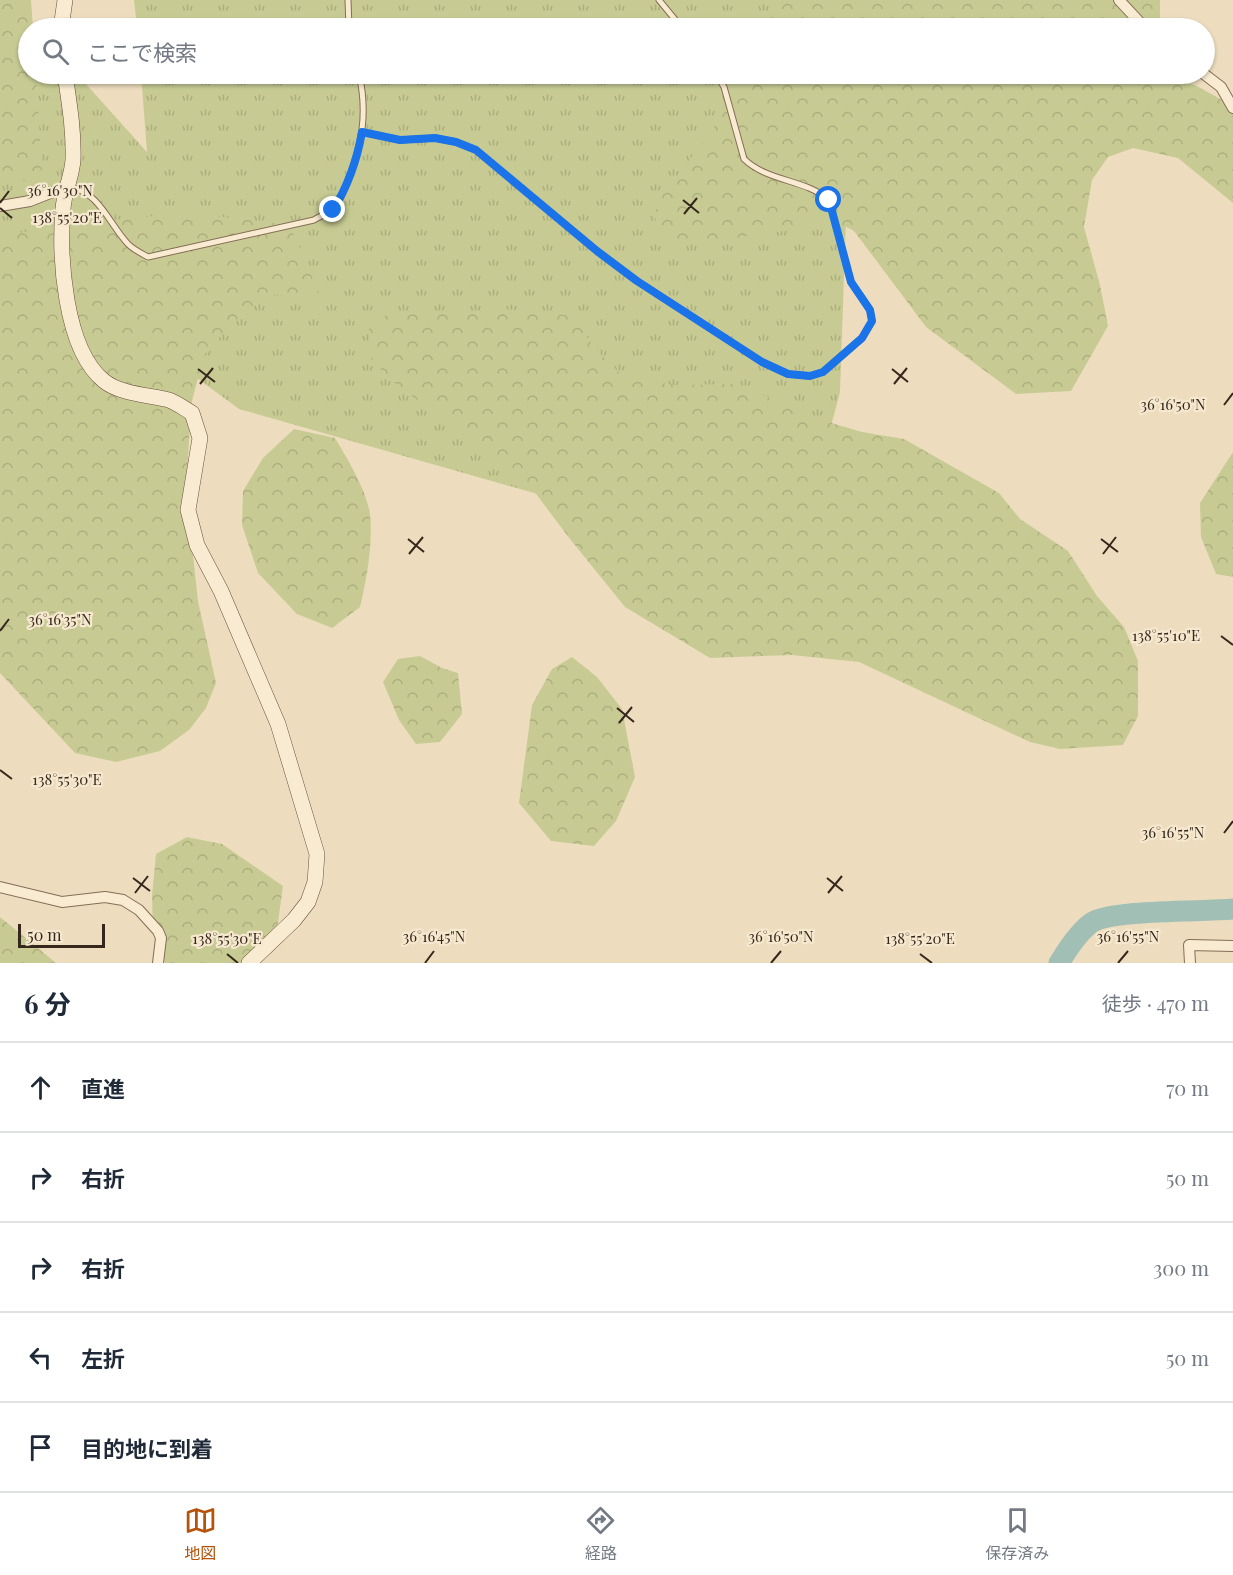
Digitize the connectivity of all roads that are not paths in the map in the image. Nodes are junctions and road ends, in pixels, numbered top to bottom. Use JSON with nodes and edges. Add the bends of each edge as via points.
{"nodes":[{"id":1,"x":65,"y":0,"type":"edge"},
{"id":2,"x":348,"y":0,"type":"edge"},
{"id":3,"x":659,"y":0,"type":"edge"},
{"id":4,"x":1119,"y":0,"type":"edge"},
{"id":5,"x":62,"y":18,"type":"edge"},
{"id":6,"x":349,"y":18,"type":"edge"},
{"id":7,"x":674,"y":18,"type":"edge"},
{"id":8,"x":1136,"y":18,"type":"edge"},
{"id":9,"x":1215,"y":82,"type":"edge"},
{"id":10,"x":67,"y":84,"type":"edge"},
{"id":11,"x":361,"y":84,"type":"edge"},
{"id":12,"x":722,"y":84,"type":"edge"},
{"id":13,"x":1233,"y":108,"type":"edge"},
{"id":14,"x":362,"y":132,"type":"junction"},
{"id":15,"x":68,"y":186,"type":"junction"},
{"id":16,"x":0,"y":206,"type":"edge"},
{"id":17,"x":0,"y":887,"type":"edge"},
{"id":18,"x":1233,"y":946,"type":"edge"},
{"id":19,"x":158,"y":963,"type":"edge"},
{"id":20,"x":249,"y":963,"type":"edge"},
{"id":21,"x":1190,"y":963,"type":"edge"}],
"edges":[{"from":1,"to":5,"type":"street"},
{"from":2,"to":6,"type":"lane"},
{"from":3,"to":7,"type":"lane"},
{"from":4,"to":8,"type":"street"},
{"from":9,"to":13,"type":"street"},
{"from":10,"to":15,"type":"street","via":[[73,123],[73,162]]},
{"from":11,"to":14,"type":"lane"},
{"from":12,"to":14,"type":"lane","via":[[744,159],[753,168],[829,200],[851,282],[870,310],[872,321],[862,338],[823,372],[810,376],[788,374],[762,362],[637,281],[476,150],[435,138],[400,140]]},
{"from":14,"to":15,"type":"lane","via":[[358,156],[333,210],[314,220],[148,257],[129,244],[88,193]]},
{"from":15,"to":16,"type":"street","via":[[30,201]]},
{"from":15,"to":20,"type":"street","via":[[63,207],[62,274],[70,316],[84,357],[104,381],[134,394],[171,401],[192,413],[200,438],[188,510],[197,545],[278,724],[317,854],[315,882],[308,902]]},
{"from":17,"to":19,"type":"street","via":[[62,902],[105,897],[123,900],[139,910],[158,931]]},
{"from":18,"to":21,"type":"street","via":[[1189,945]]}]}
